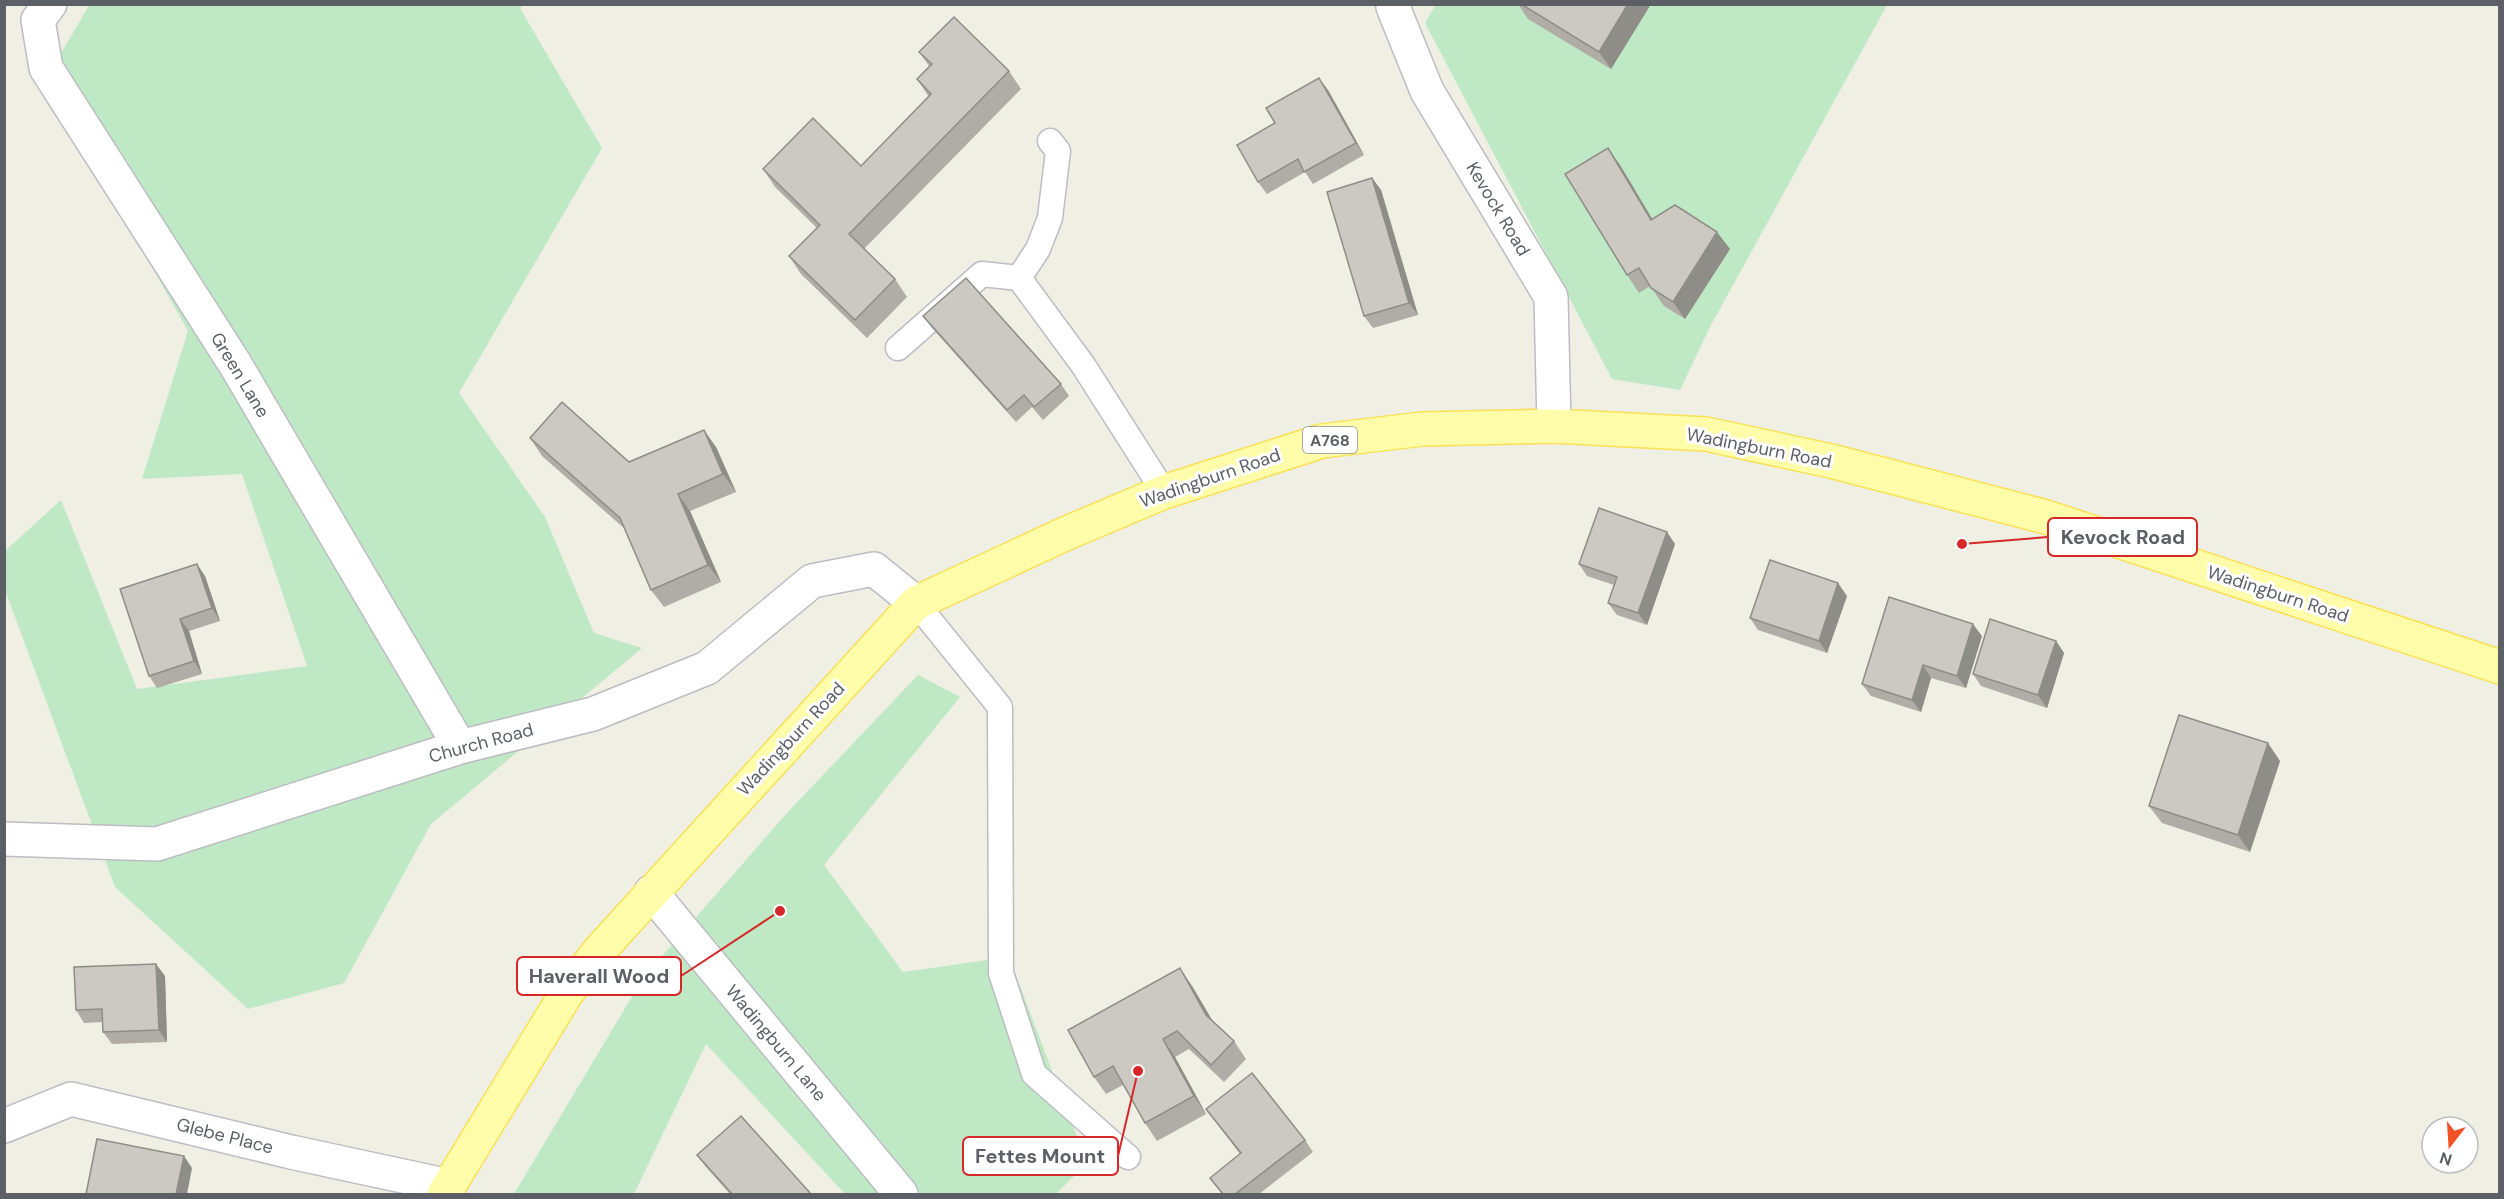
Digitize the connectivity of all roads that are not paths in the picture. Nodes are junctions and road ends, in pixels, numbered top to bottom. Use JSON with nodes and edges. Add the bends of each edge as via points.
{"nodes":[{"id":1,"x":50,"y":4,"type":"edge"},
{"id":2,"x":1392,"y":5,"type":"edge"},
{"id":3,"x":1050,"y":141,"type":"dead end"},
{"id":4,"x":1019,"y":278,"type":"junction"},
{"id":5,"x":898,"y":348,"type":"dead end"},
{"id":6,"x":1554,"y":426,"type":"junction"},
{"id":7,"x":1164,"y":492,"type":"junction"},
{"id":8,"x":916,"y":603,"type":"junction"},
{"id":9,"x":2499,"y":667,"type":"edge"},
{"id":10,"x":460,"y":747,"type":"junction"},
{"id":11,"x":4,"y":839,"type":"edge"},
{"id":12,"x":651,"y":892,"type":"junction"},
{"id":13,"x":4,"y":1126,"type":"edge"},
{"id":14,"x":1128,"y":1157,"type":"dead end"},
{"id":15,"x":447,"y":1190,"type":"edge"},
{"id":16,"x":901,"y":1194,"type":"edge"}],
"edges":[{"from":1,"to":10,"type":"street","name":"Green Lane","via":[[38,20],[46,68],[235,364]]},
{"from":2,"to":6,"type":"street","name":"Kevock Road","via":[[1427,91],[1551,297]]},
{"from":3,"to":4,"type":"lane","via":[[1058,151],[1050,218],[1038,249]]},
{"from":4,"to":5,"type":"lane","via":[[982,274]]},
{"from":4,"to":7,"type":"lane","via":[[1083,365]]},
{"from":6,"to":7,"type":"main road","name":"Wadingburn Road","number":"A768","via":[[1422,429],[1322,441]]},
{"from":6,"to":9,"type":"main road","name":"Wadingburn Road","number":"A768","via":[[1706,434],[1831,461],[2046,517]]},
{"from":7,"to":8,"type":"main road","name":"Wadingburn Road","number":"A768"},
{"from":8,"to":10,"type":"street","name":"Church Road","via":[[874,569],[812,581],[707,668],[592,714]]},
{"from":8,"to":12,"type":"main road","name":"Wadingburn Road","number":"A768"},
{"from":8,"to":14,"type":"lane","via":[[1000,707],[1001,973],[1034,1074]]},
{"from":10,"to":11,"type":"street","name":"Church Road","via":[[157,844]]},
{"from":12,"to":15,"type":"main road","name":"Wadingburn Road","number":"A768","via":[[566,994]]},
{"from":12,"to":16,"type":"street","name":"Wadingburn Lane"},
{"from":13,"to":15,"type":"street","name":"Glebe Place","via":[[71,1099]]}]}
